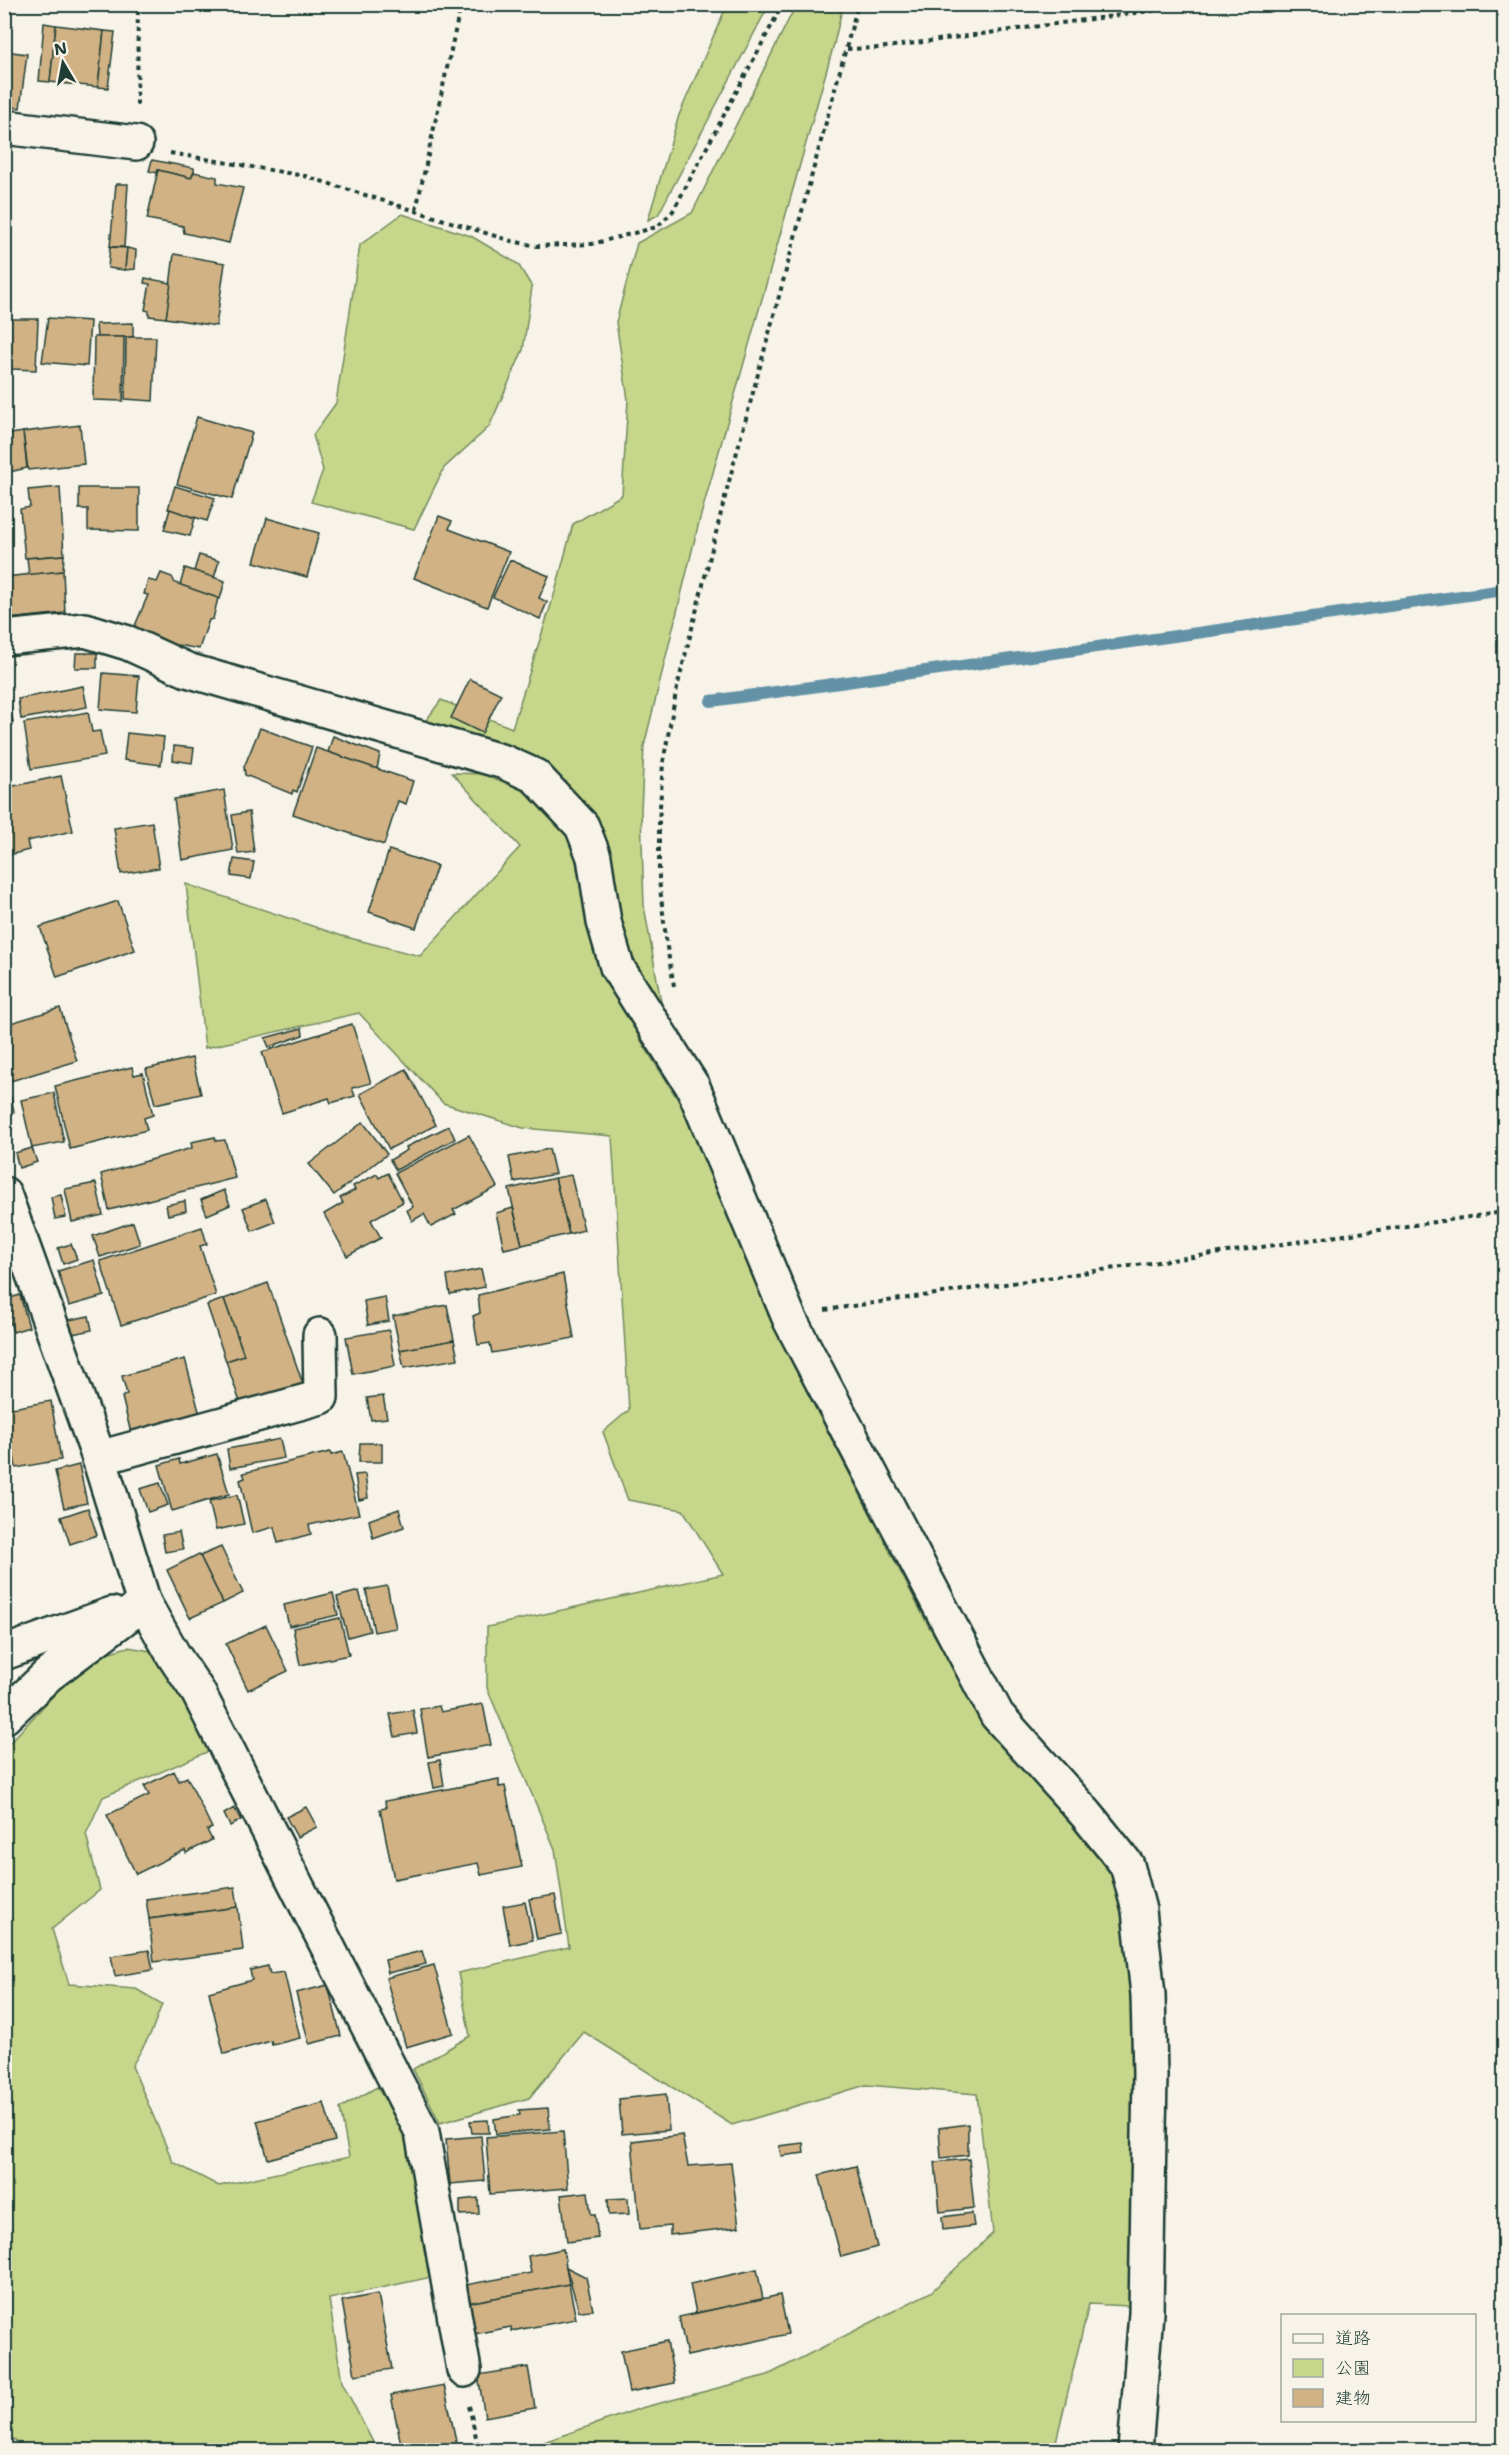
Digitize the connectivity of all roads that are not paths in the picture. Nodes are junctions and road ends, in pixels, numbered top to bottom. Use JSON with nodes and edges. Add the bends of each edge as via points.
{"nodes":[{"id":1,"x":4,"y":127,"type":"edge"},
{"id":2,"x":136,"y":143,"type":"road end"},
{"id":3,"x":4,"y":638,"type":"edge"},
{"id":4,"x":4,"y":1194,"type":"edge"},
{"id":5,"x":320,"y":1335,"type":"dead end"},
{"id":6,"x":99,"y":1458,"type":"junction"},
{"id":7,"x":144,"y":1603,"type":"junction"},
{"id":8,"x":4,"y":1653,"type":"edge"},
{"id":9,"x":4,"y":1717,"type":"edge"},
{"id":10,"x":464,"y":2370,"type":"road end"},
{"id":11,"x":1136,"y":2451,"type":"edge"}],
"edges":[{"from":1,"to":2,"type":"street"},
{"from":3,"to":11,"type":"street","via":[[86,630],[187,670],[504,762],[535,776],[582,826],[594,858],[604,922],[617,967],[693,1087],[790,1320],[997,1715],[1127,1865],[1140,1920],[1148,1995],[1146,2313]]},
{"from":4,"to":6,"type":"street"},
{"from":5,"to":6,"type":"street","via":[[321,1397]]},
{"from":6,"to":7,"type":"street"},
{"from":7,"to":8,"type":"street"},
{"from":7,"to":9,"type":"street","via":[[48,1675]]},
{"from":7,"to":10,"type":"street","via":[[198,1692],[422,2132]]}]}
